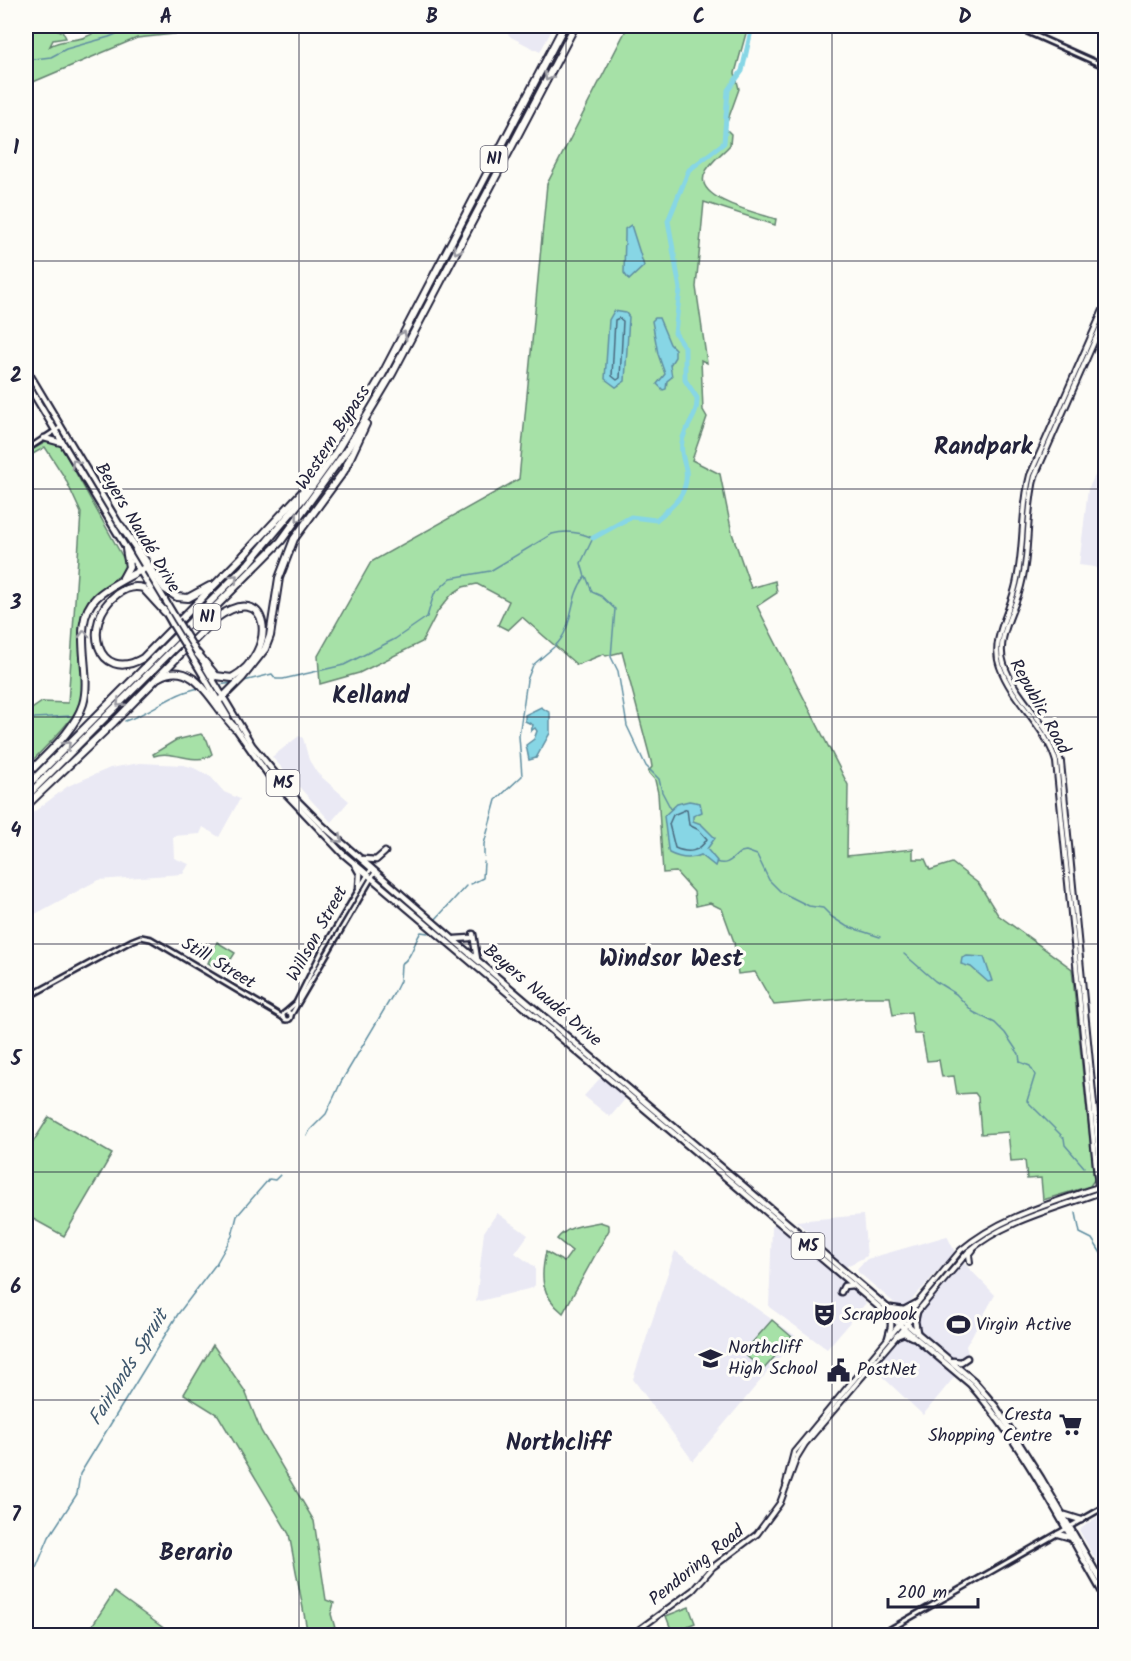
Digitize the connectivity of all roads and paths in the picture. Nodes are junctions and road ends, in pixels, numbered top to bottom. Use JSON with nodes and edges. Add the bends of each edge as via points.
{"nodes":[{"id":1,"x":564,"y":26,"type":"edge"},
{"id":2,"x":575,"y":26,"type":"edge"},
{"id":3,"x":1014,"y":26,"type":"edge"},
{"id":4,"x":1106,"y":67,"type":"edge"},
{"id":5,"x":1106,"y":303,"type":"edge"},
{"id":6,"x":1106,"y":315,"type":"edge"},
{"id":7,"x":26,"y":368,"type":"edge"},
{"id":8,"x":26,"y":382,"type":"edge"},
{"id":9,"x":368,"y":417,"type":"junction"},
{"id":10,"x":61,"y":427,"type":"junction"},
{"id":11,"x":56,"y":430,"type":"junction"},
{"id":12,"x":44,"y":438,"type":"junction"},
{"id":13,"x":62,"y":443,"type":"junction"},
{"id":14,"x":26,"y":450,"type":"edge"},
{"id":15,"x":320,"y":475,"type":"junction"},
{"id":16,"x":121,"y":526,"type":"junction"},
{"id":17,"x":126,"y":549,"type":"junction"},
{"id":18,"x":246,"y":554,"type":"junction"},
{"id":19,"x":142,"y":570,"type":"junction"},
{"id":20,"x":114,"y":586,"type":"junction"},
{"id":21,"x":165,"y":612,"type":"junction"},
{"id":22,"x":174,"y":622,"type":"junction"},
{"id":23,"x":197,"y":653,"type":"junction"},
{"id":24,"x":149,"y":685,"type":"junction"},
{"id":25,"x":221,"y":699,"type":"junction"},
{"id":26,"x":235,"y":728,"type":"junction"},
{"id":27,"x":26,"y":776,"type":"edge"},
{"id":28,"x":26,"y":786,"type":"edge"},
{"id":29,"x":26,"y":797,"type":"edge"},
{"id":30,"x":26,"y":806,"type":"edge"},
{"id":31,"x":385,"y":852,"type":"dead end"},
{"id":32,"x":342,"y":853,"type":"junction"},
{"id":33,"x":358,"y":856,"type":"junction"},
{"id":34,"x":374,"y":870,"type":"junction"},
{"id":35,"x":369,"y":876,"type":"junction"},
{"id":36,"x":359,"y":888,"type":"junction"},
{"id":37,"x":452,"y":938,"type":"junction"},
{"id":38,"x":477,"y":959,"type":"junction"},
{"id":39,"x":26,"y":998,"type":"edge"},
{"id":40,"x":272,"y":1011,"type":"junction"},
{"id":41,"x":286,"y":1012,"type":"junction"},
{"id":42,"x":291,"y":1015,"type":"junction"},
{"id":43,"x":284,"y":1018,"type":"junction"},
{"id":44,"x":1102,"y":1186,"type":"edge"},
{"id":45,"x":1103,"y":1192,"type":"edge"},
{"id":46,"x":1106,"y":1198,"type":"edge"},
{"id":47,"x":1106,"y":1212,"type":"edge"},
{"id":48,"x":979,"y":1243,"type":"junction"},
{"id":49,"x":970,"y":1262,"type":"dead end"},
{"id":50,"x":855,"y":1286,"type":"junction"},
{"id":51,"x":841,"y":1292,"type":"dead end"},
{"id":52,"x":917,"y":1303,"type":"junction"},
{"id":53,"x":888,"y":1308,"type":"junction"},
{"id":54,"x":917,"y":1312,"type":"junction"},
{"id":55,"x":890,"y":1316,"type":"junction"},
{"id":56,"x":903,"y":1324,"type":"junction"},
{"id":57,"x":917,"y":1332,"type":"junction"},
{"id":58,"x":896,"y":1336,"type":"junction"},
{"id":59,"x":888,"y":1338,"type":"junction"},
{"id":60,"x":920,"y":1341,"type":"junction"},
{"id":61,"x":967,"y":1358,"type":"dead end"},
{"id":62,"x":950,"y":1360,"type":"junction"},
{"id":63,"x":960,"y":1368,"type":"junction"},
{"id":64,"x":970,"y":1384,"type":"junction"},
{"id":65,"x":1106,"y":1499,"type":"edge"},
{"id":66,"x":1104,"y":1507,"type":"edge"},
{"id":67,"x":774,"y":1511,"type":"junction"},
{"id":68,"x":1063,"y":1513,"type":"junction"},
{"id":69,"x":1081,"y":1520,"type":"junction"},
{"id":70,"x":1069,"y":1528,"type":"junction"},
{"id":71,"x":1058,"y":1534,"type":"junction"},
{"id":72,"x":1073,"y":1536,"type":"junction"},
{"id":73,"x":1106,"y":1589,"type":"edge"},
{"id":74,"x":1106,"y":1599,"type":"edge"},
{"id":75,"x":630,"y":1635,"type":"edge"},
{"id":76,"x":878,"y":1635,"type":"edge"}],
"edges":[{"from":15,"to":1,"type":"highway","name":"Western Bypass","number":"N1","one_way":true,"via":[[381,377]]},
{"from":2,"to":9,"type":"highway","name":"Western Bypass","number":"N1","one_way":true},
{"from":3,"to":4,"type":"street"},
{"from":5,"to":44,"type":"main road","name":"Republic Road","via":[[1030,475],[1018,576],[997,649],[1003,675],[1056,762]]},
{"from":6,"to":44,"type":"main road","name":"Republic Road","via":[[1036,472],[1023,578],[1002,648],[1005,668],[1053,741],[1061,762]]},
{"from":7,"to":10,"type":"main road","name":"Beyers Naudé Drive","number":"M5"},
{"from":8,"to":11,"type":"main road","name":"Beyers Naudé Drive","number":"M5"},
{"from":9,"to":25,"type":"highway","via":[[344,471],[294,539],[282,569],[265,649]]},
{"from":9,"to":29,"type":"highway","name":"Western Bypass","number":"N1","one_way":true,"via":[[319,492],[268,555]]},
{"from":10,"to":11,"type":"street"},
{"from":10,"to":16,"type":"main road","name":"Beyers Naudé Drive","number":"M5"},
{"from":11,"to":12,"type":"street"},
{"from":11,"to":13,"type":"main road","name":"Beyers Naudé Drive","number":"M5"},
{"from":12,"to":13,"type":"main road"},
{"from":12,"to":14,"type":"street"},
{"from":17,"to":13,"type":"main road","name":"Beyers Naudé Drive","number":"M5","one_way":true},
{"from":15,"to":18,"type":"highway"},
{"from":28,"to":15,"type":"highway","name":"Western Bypass","number":"N1","one_way":true,"via":[[249,563]]},
{"from":16,"to":18,"type":"highway","via":[[162,586],[177,597],[199,595]]},
{"from":16,"to":19,"type":"main road","name":"Beyers Naudé Drive","number":"M5"},
{"from":17,"to":19,"type":"main road","name":"Beyers Naudé Drive","number":"M5"},
{"from":17,"to":20,"type":"highway","via":[[129,570]]},
{"from":18,"to":21,"type":"highway","via":[[143,658],[117,664],[99,649],[98,618],[108,602],[123,590],[143,588]]},
{"from":19,"to":20,"type":"highway"},
{"from":19,"to":21,"type":"main road","name":"Beyers Naudé Drive","number":"M5"},
{"from":19,"to":22,"type":"main road","name":"Beyers Naudé Drive","number":"M5"},
{"from":27,"to":20,"type":"highway","one_way":true,"via":[[82,708],[87,676],[86,614],[97,597]]},
{"from":21,"to":22,"type":"main road","name":"Beyers Naudé Drive","number":"M5"},
{"from":22,"to":23,"type":"main road","name":"Beyers Naudé Drive","number":"M5","bridge":true},
{"from":22,"to":25,"type":"main road","name":"Beyers Naudé Drive","number":"M5","bridge":true},
{"from":23,"to":24,"type":"highway","via":[[216,676],[232,678],[261,646],[262,619],[244,606],[225,612]]},
{"from":23,"to":25,"type":"main road","name":"Beyers Naudé Drive","number":"M5"},
{"from":24,"to":26,"type":"highway","via":[[167,673],[189,675]]},
{"from":24,"to":30,"type":"highway"},
{"from":25,"to":26,"type":"main road","name":"Beyers Naudé Drive","number":"M5"},
{"from":25,"to":33,"type":"main road","name":"Beyers Naudé Drive","number":"M5","one_way":true,"via":[[273,772],[311,814]]},
{"from":26,"to":32,"type":"main road","name":"Beyers Naudé Drive","number":"M5","via":[[275,783]]},
{"from":31,"to":33,"type":"main road","via":[[373,860]]},
{"from":32,"to":35,"type":"main road","name":"Beyers Naudé Drive","number":"M5"},
{"from":32,"to":36,"type":"main road","via":[[359,871]]},
{"from":33,"to":34,"type":"main road","name":"Beyers Naudé Drive","number":"M5"},
{"from":34,"to":35,"type":"street","name":"Willson Street"},
{"from":34,"to":37,"type":"main road","name":"Beyers Naudé Drive","number":"M5"},
{"from":35,"to":36,"type":"street","name":"Willson Street"},
{"from":35,"to":42,"type":"street","name":"Willson Street"},
{"from":35,"to":50,"type":"main road","name":"Beyers Naudé Drive","number":"M5"},
{"from":36,"to":41,"type":"street","name":"Willson Street","via":[[296,1003]]},
{"from":37,"to":38,"type":"main road","name":"Beyers Naudé Drive","number":"M5"},
{"from":37,"to":38,"type":"main road","via":[[460,941],[471,936]]},
{"from":38,"to":53,"type":"main road","name":"Beyers Naudé Drive","number":"M5"},
{"from":39,"to":40,"type":"street","name":"Still Street","via":[[141,937],[151,939]]},
{"from":40,"to":41,"type":"street","name":"Still Street"},
{"from":40,"to":43,"type":"street","name":"Still Street"},
{"from":41,"to":42,"type":"street"},
{"from":41,"to":43,"type":"street","name":"Willson Street"},
{"from":42,"to":43,"type":"street"},
{"from":44,"to":45,"type":"main road","name":"Republic Road"},
{"from":44,"to":52,"type":"main road","via":[[986,1231],[961,1250]]},
{"from":45,"to":46,"type":"main road","name":"Republic Road"},
{"from":45,"to":47,"type":"main road","name":"Republic Road"},
{"from":45,"to":48,"type":"main road","via":[[1012,1224]]},
{"from":48,"to":49,"type":"main road","via":[[969,1255]]},
{"from":48,"to":54,"type":"main road","via":[[964,1255]]},
{"from":50,"to":51,"type":"main road","via":[[844,1286]]},
{"from":50,"to":55,"type":"main road","name":"Beyers Naudé Drive","number":"M5"},
{"from":52,"to":53,"type":"main road","via":[[903,1310]]},
{"from":52,"to":56,"type":"main road"},
{"from":53,"to":56,"type":"main road","name":"Beyers Naudé Drive","number":"M5"},
{"from":54,"to":56,"type":"main road"},
{"from":54,"to":57,"type":"main road"},
{"from":55,"to":56,"type":"main road","name":"Beyers Naudé Drive","number":"M5"},
{"from":55,"to":59,"type":"main road"},
{"from":56,"to":57,"type":"main road","name":"Beyers Naudé Drive","number":"M5"},
{"from":56,"to":58,"type":"main road","name":"Pendoring Road"},
{"from":56,"to":59,"type":"main road","name":"Pendoring Road"},
{"from":56,"to":60,"type":"main road","name":"Beyers Naudé Drive","number":"M5"},
{"from":57,"to":62,"type":"main road","name":"Beyers Naudé Drive","number":"M5"},
{"from":58,"to":60,"type":"main road","via":[[904,1333]]},
{"from":58,"to":67,"type":"main road","name":"Pendoring Road","via":[[805,1444]]},
{"from":59,"to":67,"type":"main road","name":"Pendoring Road","via":[[794,1452]]},
{"from":60,"to":64,"type":"main road","name":"Beyers Naudé Drive","number":"M5"},
{"from":61,"to":62,"type":"main road","via":[[961,1362]]},
{"from":62,"to":63,"type":"main road","name":"Beyers Naudé Drive","number":"M5"},
{"from":63,"to":64,"type":"main road"},
{"from":63,"to":68,"type":"main road","name":"Beyers Naudé Drive","number":"M5","via":[[996,1407]]},
{"from":64,"to":70,"type":"main road","name":"Beyers Naudé Drive","number":"M5"},
{"from":65,"to":66,"type":"street"},
{"from":66,"to":69,"type":"street"},
{"from":67,"to":75,"type":"main road","name":"Pendoring Road","via":[[750,1541],[713,1567],[693,1590]]},
{"from":68,"to":69,"type":"main road"},
{"from":68,"to":70,"type":"main road","name":"Beyers Naudé Drive","number":"M5"},
{"from":69,"to":70,"type":"street"},
{"from":69,"to":72,"type":"main road"},
{"from":70,"to":71,"type":"street"},
{"from":70,"to":72,"type":"main road","name":"Beyers Naudé Drive","number":"M5"},
{"from":71,"to":72,"type":"main road"},
{"from":71,"to":76,"type":"street"},
{"from":72,"to":73,"type":"main road","name":"Beyers Naudé Drive","number":"M5"},
{"from":72,"to":74,"type":"main road","name":"Beyers Naudé Drive","number":"M5"}]}
